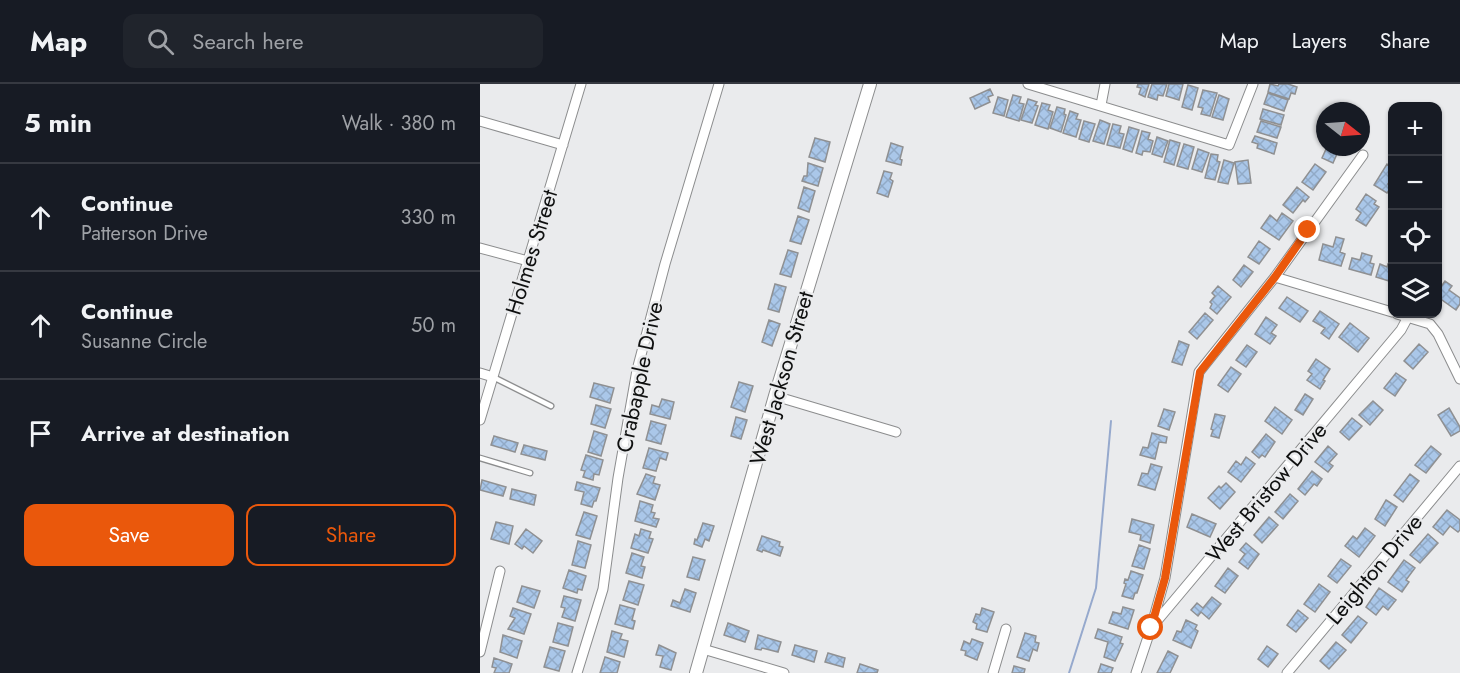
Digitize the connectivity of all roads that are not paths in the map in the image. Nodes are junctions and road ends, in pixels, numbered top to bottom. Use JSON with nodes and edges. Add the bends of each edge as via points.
{"nodes":[{"id":1,"x":581,"y":84,"type":"edge"},
{"id":2,"x":719,"y":84,"type":"edge"},
{"id":3,"x":868,"y":84,"type":"edge"},
{"id":4,"x":1028,"y":84,"type":"edge"},
{"id":5,"x":1105,"y":84,"type":"edge"},
{"id":6,"x":1253,"y":84,"type":"edge"},
{"id":7,"x":1101,"y":105,"type":"junction"},
{"id":8,"x":480,"y":121,"type":"edge"},
{"id":9,"x":563,"y":145,"type":"junction"},
{"id":10,"x":1362,"y":156,"type":"edge"},
{"id":11,"x":480,"y":248,"type":"edge"},
{"id":12,"x":528,"y":261,"type":"junction"},
{"id":13,"x":1275,"y":277,"type":"junction"},
{"id":14,"x":1388,"y":311,"type":"edge"},
{"id":15,"x":1407,"y":318,"type":"edge"},
{"id":16,"x":1411,"y":318,"type":"edge"},
{"id":17,"x":480,"y":373,"type":"edge"},
{"id":18,"x":493,"y":377,"type":"junction"},
{"id":19,"x":1460,"y":379,"type":"edge"},
{"id":20,"x":775,"y":396,"type":"junction"},
{"id":21,"x":551,"y":406,"type":"dead end"},
{"id":22,"x":480,"y":420,"type":"edge"},
{"id":23,"x":896,"y":432,"type":"dead end"},
{"id":24,"x":480,"y":458,"type":"edge"},
{"id":25,"x":1460,"y":466,"type":"edge"},
{"id":26,"x":530,"y":473,"type":"dead end"},
{"id":27,"x":500,"y":571,"type":"dead end"},
{"id":28,"x":1151,"y":628,"type":"junction"},
{"id":29,"x":1006,"y":629,"type":"dead end"},
{"id":30,"x":704,"y":649,"type":"junction"},
{"id":31,"x":480,"y":652,"type":"edge"},
{"id":32,"x":577,"y":673,"type":"edge"},
{"id":33,"x":696,"y":673,"type":"edge"},
{"id":34,"x":784,"y":673,"type":"edge"},
{"id":35,"x":993,"y":673,"type":"edge"},
{"id":36,"x":1136,"y":673,"type":"edge"},
{"id":37,"x":1287,"y":673,"type":"edge"}],
"edges":[{"from":1,"to":9,"type":"street","name":"Holmes Street"},
{"from":2,"to":32,"type":"street","name":"Crabapple Drive","via":[[637,370],[603,589]]},
{"from":3,"to":20,"type":"street","name":"West Jackson Street"},
{"from":4,"to":7,"type":"street"},
{"from":5,"to":7,"type":"street"},
{"from":6,"to":7,"type":"street","via":[[1229,145]]},
{"from":8,"to":9,"type":"street"},
{"from":9,"to":12,"type":"street","name":"Holmes Street"},
{"from":10,"to":13,"type":"street"},
{"from":11,"to":12,"type":"street"},
{"from":12,"to":18,"type":"street","name":"Holmes Street"},
{"from":13,"to":14,"type":"street"},
{"from":13,"to":28,"type":"street","via":[[1200,372],[1165,578]]},
{"from":15,"to":28,"type":"street","name":"West Bristow Drive"},
{"from":16,"to":19,"type":"street","via":[[1430,324]]},
{"from":17,"to":18,"type":"street"},
{"from":18,"to":21,"type":"lane"},
{"from":18,"to":22,"type":"street","name":"Holmes Street"},
{"from":20,"to":23,"type":"street"},
{"from":20,"to":30,"type":"street","name":"West Jackson Street"},
{"from":24,"to":26,"type":"lane"},
{"from":25,"to":37,"type":"street","name":"Leighton Drive"},
{"from":27,"to":31,"type":"street"},
{"from":28,"to":36,"type":"street","name":"West Bristow Drive"},
{"from":29,"to":35,"type":"street"},
{"from":30,"to":33,"type":"street","name":"West Jackson Street"},
{"from":30,"to":34,"type":"street"}]}
